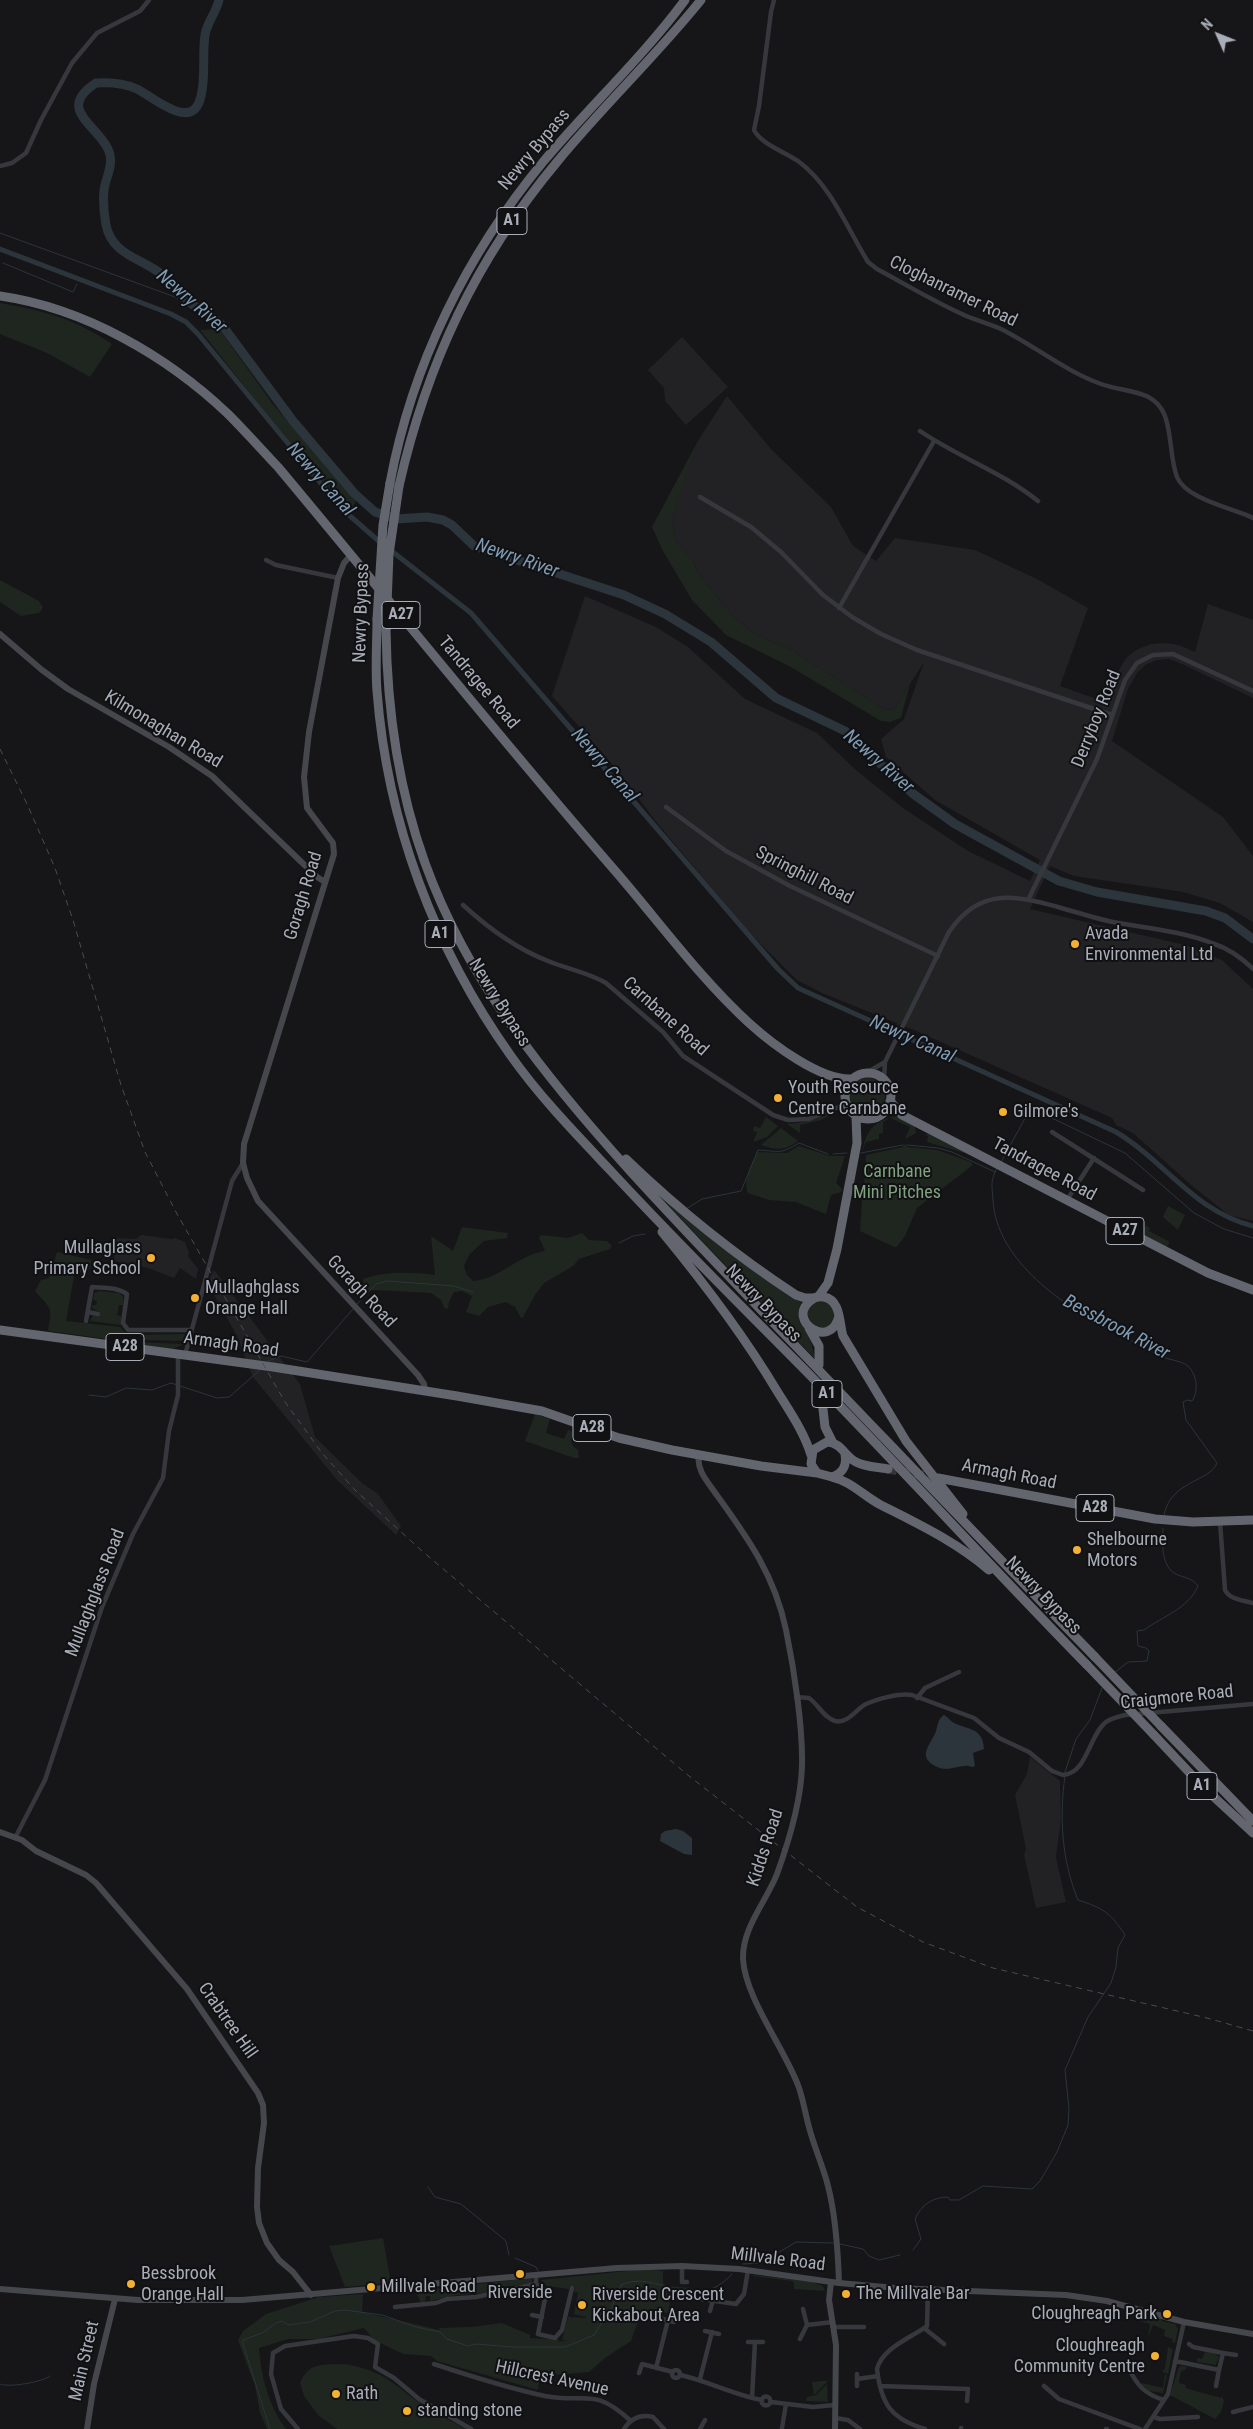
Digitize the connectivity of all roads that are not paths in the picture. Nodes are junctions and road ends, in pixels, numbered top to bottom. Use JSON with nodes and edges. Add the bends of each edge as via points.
{"nodes":[{"id":1,"x":149,"y":0,"type":"edge"},
{"id":2,"x":685,"y":0,"type":"edge"},
{"id":3,"x":701,"y":0,"type":"edge"},
{"id":4,"x":774,"y":0,"type":"edge"},
{"id":5,"x":0,"y":166,"type":"edge"},
{"id":6,"x":0,"y":296,"type":"edge"},
{"id":7,"x":920,"y":431,"type":"dead end"},
{"id":8,"x":934,"y":441,"type":"junction"},
{"id":9,"x":700,"y":497,"type":"dead end"},
{"id":10,"x":1038,"y":501,"type":"dead end"},
{"id":11,"x":1253,"y":518,"type":"edge"},
{"id":12,"x":351,"y":555,"type":"junction"},
{"id":13,"x":266,"y":560,"type":"dead end"},
{"id":14,"x":338,"y":578,"type":"junction"},
{"id":15,"x":839,"y":608,"type":"junction"},
{"id":16,"x":0,"y":634,"type":"edge"},
{"id":17,"x":1253,"y":691,"type":"edge"},
{"id":18,"x":1112,"y":715,"type":"junction"},
{"id":19,"x":666,"y":807,"type":"dead end"},
{"id":20,"x":325,"y":882,"type":"junction"},
{"id":21,"x":1028,"y":900,"type":"junction"},
{"id":22,"x":463,"y":906,"type":"dead end"},
{"id":23,"x":469,"y":911,"type":"junction"},
{"id":24,"x":464,"y":916,"type":"dead end"},
{"id":25,"x":938,"y":956,"type":"junction"},
{"id":26,"x":1253,"y":969,"type":"edge"},
{"id":27,"x":885,"y":1062,"type":"junction"},
{"id":28,"x":866,"y":1073,"type":"junction"},
{"id":29,"x":834,"y":1078,"type":"junction"},
{"id":30,"x":852,"y":1079,"type":"junction"},
{"id":31,"x":884,"y":1079,"type":"junction"},
{"id":32,"x":846,"y":1101,"type":"junction"},
{"id":33,"x":890,"y":1101,"type":"junction"},
{"id":34,"x":885,"y":1112,"type":"junction"},
{"id":35,"x":902,"y":1114,"type":"junction"},
{"id":36,"x":581,"y":1116,"type":"junction"},
{"id":37,"x":856,"y":1116,"type":"junction"},
{"id":38,"x":875,"y":1118,"type":"junction"},
{"id":39,"x":1052,"y":1132,"type":"dead end"},
{"id":40,"x":857,"y":1143,"type":"junction"},
{"id":41,"x":1094,"y":1158,"type":"junction"},
{"id":42,"x":243,"y":1163,"type":"junction"},
{"id":43,"x":1143,"y":1190,"type":"dead end"},
{"id":44,"x":632,"y":1193,"type":"junction"},
{"id":45,"x":1066,"y":1200,"type":"junction"},
{"id":46,"x":828,"y":1284,"type":"junction"},
{"id":47,"x":1253,"y":1290,"type":"edge"},
{"id":48,"x":816,"y":1298,"type":"junction"},
{"id":49,"x":833,"y":1301,"type":"junction"},
{"id":50,"x":88,"y":1312,"type":"junction"},
{"id":51,"x":98,"y":1314,"type":"dead end"},
{"id":52,"x":839,"y":1316,"type":"junction"},
{"id":53,"x":86,"y":1321,"type":"dead end"},
{"id":54,"x":809,"y":1328,"type":"junction"},
{"id":55,"x":0,"y":1330,"type":"edge"},
{"id":56,"x":190,"y":1330,"type":"junction"},
{"id":57,"x":830,"y":1330,"type":"junction"},
{"id":58,"x":818,"y":1346,"type":"junction"},
{"id":59,"x":181,"y":1354,"type":"junction"},
{"id":60,"x":819,"y":1365,"type":"dead end"},
{"id":61,"x":425,"y":1391,"type":"junction"},
{"id":62,"x":822,"y":1400,"type":"dead end"},
{"id":63,"x":825,"y":1427,"type":"junction"},
{"id":64,"x":833,"y":1442,"type":"junction"},
{"id":65,"x":817,"y":1446,"type":"junction"},
{"id":66,"x":845,"y":1454,"type":"junction"},
{"id":67,"x":699,"y":1455,"type":"junction"},
{"id":68,"x":811,"y":1458,"type":"junction"},
{"id":69,"x":859,"y":1464,"type":"junction"},
{"id":70,"x":793,"y":1469,"type":"junction"},
{"id":71,"x":888,"y":1469,"type":"tunnel mouth"},
{"id":72,"x":842,"y":1471,"type":"junction"},
{"id":73,"x":817,"y":1474,"type":"junction"},
{"id":74,"x":832,"y":1477,"type":"junction"},
{"id":75,"x":938,"y":1478,"type":"tunnel mouth"},
{"id":76,"x":1253,"y":1520,"type":"edge"},
{"id":77,"x":1220,"y":1522,"type":"junction"},
{"id":78,"x":990,"y":1549,"type":"junction"},
{"id":79,"x":1020,"y":1596,"type":"junction"},
{"id":80,"x":1253,"y":1603,"type":"edge"},
{"id":81,"x":959,"y":1672,"type":"dead end"},
{"id":82,"x":796,"y":1697,"type":"junction"},
{"id":83,"x":917,"y":1698,"type":"junction"},
{"id":84,"x":1253,"y":1704,"type":"edge"},
{"id":85,"x":1253,"y":1820,"type":"edge"},
{"id":86,"x":0,"y":1832,"type":"edge"},
{"id":87,"x":1253,"y":1834,"type":"edge"},
{"id":88,"x":15,"y":1838,"type":"junction"},
{"id":89,"x":682,"y":2266,"type":"junction"},
{"id":90,"x":748,"y":2270,"type":"junction"},
{"id":91,"x":536,"y":2275,"type":"junction"},
{"id":92,"x":687,"y":2282,"type":"dead end"},
{"id":93,"x":831,"y":2282,"type":"junction"},
{"id":94,"x":839,"y":2283,"type":"junction"},
{"id":95,"x":536,"y":2284,"type":"junction"},
{"id":96,"x":572,"y":2288,"type":"dead end"},
{"id":97,"x":0,"y":2289,"type":"edge"},
{"id":98,"x":928,"y":2290,"type":"junction"},
{"id":99,"x":310,"y":2295,"type":"junction"},
{"id":100,"x":694,"y":2298,"type":"dead end"},
{"id":101,"x":115,"y":2299,"type":"junction"},
{"id":102,"x":713,"y":2300,"type":"junction"},
{"id":103,"x":395,"y":2308,"type":"dead end"},
{"id":104,"x":803,"y":2309,"type":"dead end"},
{"id":105,"x":710,"y":2311,"type":"dead end"},
{"id":106,"x":532,"y":2315,"type":"dead end"},
{"id":107,"x":542,"y":2317,"type":"junction"},
{"id":108,"x":668,"y":2320,"type":"dead end"},
{"id":109,"x":1184,"y":2322,"type":"junction"},
{"id":110,"x":807,"y":2325,"type":"junction"},
{"id":111,"x":834,"y":2325,"type":"junction"},
{"id":112,"x":864,"y":2327,"type":"dead end"},
{"id":113,"x":924,"y":2328,"type":"junction"},
{"id":114,"x":706,"y":2331,"type":"dead end"},
{"id":115,"x":712,"y":2332,"type":"junction"},
{"id":116,"x":719,"y":2334,"type":"dead end"},
{"id":117,"x":1253,"y":2334,"type":"edge"},
{"id":118,"x":800,"y":2339,"type":"dead end"},
{"id":119,"x":748,"y":2342,"type":"dead end"},
{"id":120,"x":755,"y":2342,"type":"junction"},
{"id":121,"x":763,"y":2342,"type":"dead end"},
{"id":122,"x":944,"y":2344,"type":"dead end"},
{"id":123,"x":1189,"y":2344,"type":"dead end"},
{"id":124,"x":1223,"y":2353,"type":"junction"},
{"id":125,"x":1236,"y":2355,"type":"dead end"},
{"id":126,"x":1175,"y":2361,"type":"junction"},
{"id":127,"x":434,"y":2364,"type":"dead end"},
{"id":128,"x":1128,"y":2367,"type":"dead end"},
{"id":129,"x":446,"y":2368,"type":"junction"},
{"id":130,"x":656,"y":2368,"type":"junction"},
{"id":131,"x":1219,"y":2370,"type":"junction"},
{"id":132,"x":639,"y":2374,"type":"dead end"},
{"id":133,"x":444,"y":2375,"type":"dead end"},
{"id":134,"x":878,"y":2376,"type":"junction"},
{"id":135,"x":700,"y":2379,"type":"junction"},
{"id":136,"x":857,"y":2386,"type":"dead end"},
{"id":137,"x":880,"y":2386,"type":"junction"},
{"id":138,"x":1044,"y":2386,"type":"dead end"},
{"id":139,"x":1216,"y":2386,"type":"dead end"},
{"id":140,"x":752,"y":2398,"type":"junction"},
{"id":141,"x":1164,"y":2400,"type":"junction"},
{"id":142,"x":967,"y":2401,"type":"dead end"},
{"id":143,"x":786,"y":2404,"type":"junction"},
{"id":144,"x":835,"y":2405,"type":"junction"},
{"id":145,"x":1253,"y":2407,"type":"edge"},
{"id":146,"x":1233,"y":2412,"type":"dead end"},
{"id":147,"x":1154,"y":2416,"type":"junction"},
{"id":148,"x":1198,"y":2417,"type":"dead end"},
{"id":149,"x":835,"y":2418,"type":"junction"},
{"id":150,"x":630,"y":2421,"type":"junction"},
{"id":151,"x":696,"y":2421,"type":"dead end"},
{"id":152,"x":702,"y":2425,"type":"edge"},
{"id":153,"x":782,"y":2428,"type":"dead end"},
{"id":154,"x":87,"y":2429,"type":"edge"},
{"id":155,"x":298,"y":2429,"type":"edge"},
{"id":156,"x":471,"y":2429,"type":"edge"},
{"id":157,"x":624,"y":2429,"type":"edge"},
{"id":158,"x":664,"y":2429,"type":"edge"},
{"id":159,"x":835,"y":2429,"type":"edge"},
{"id":160,"x":860,"y":2429,"type":"edge"},
{"id":161,"x":925,"y":2429,"type":"edge"},
{"id":162,"x":1140,"y":2429,"type":"edge"},
{"id":163,"x":1145,"y":2429,"type":"edge"}],
"edges":[{"from":1,"to":5,"type":"street","via":[[140,11],[97,33],[72,63],[26,153],[12,163]]},
{"from":2,"to":44,"type":"highway","name":"Newry Bypass","number":"A1","bridge":true,"via":[[636,61],[538,168],[473,261],[444,316],[423,364],[396,451],[382,525],[377,619],[376,686],[390,783],[418,882],[443,940],[476,1002],[511,1056],[553,1109]]},
{"from":3,"to":36,"type":"highway","name":"Newry Bypass","number":"A1","bridge":true,"via":[[559,160],[520,208],[488,258],[432,371],[399,486],[389,554],[386,629],[389,698],[401,778],[416,837],[438,897],[475,972],[528,1050]]},
{"from":4,"to":11,"type":"street","name":"Cloghanramer Road","via":[[754,130],[759,138],[814,174],[868,262],[877,270],[963,315],[1002,330],[1088,379],[1153,399],[1165,416],[1178,478],[1184,488]]},
{"from":6,"to":12,"type":"highway","name":"Tandragee Road","number":"A27","via":[[78,318],[117,335],[179,374],[228,414],[252,439]]},
{"from":7,"to":8,"type":"street"},
{"from":8,"to":10,"type":"street","via":[[991,470]]},
{"from":8,"to":15,"type":"street"},
{"from":9,"to":15,"type":"street","via":[[765,538]]},
{"from":12,"to":14,"type":"street","name":"Goragh Road"},
{"from":12,"to":29,"type":"highway","name":"Tandragee Road","number":"A27","via":[[718,992],[777,1045]]},
{"from":13,"to":14,"type":"street"},
{"from":14,"to":20,"type":"street","name":"Goragh Road","via":[[309,732],[304,777],[307,808],[334,846]]},
{"from":15,"to":18,"type":"street","via":[[903,644]]},
{"from":16,"to":20,"type":"street","name":"Kilmonaghan Road","via":[[57,682],[212,776],[317,878]]},
{"from":17,"to":18,"type":"street","name":"Derryboy Road","via":[[1181,656],[1158,654],[1144,658],[1130,670]]},
{"from":18,"to":21,"type":"street","name":"Derryboy Road","via":[[1098,759]]},
{"from":19,"to":25,"type":"street","name":"Springhill Road","via":[[726,851],[790,886]]},
{"from":20,"to":42,"type":"street","name":"Goragh Road","via":[[244,1144]]},
{"from":21,"to":25,"type":"street","via":[[990,899],[970,908],[954,924]]},
{"from":21,"to":26,"type":"street","via":[[1197,938],[1232,952]]},
{"from":22,"to":23,"type":"street","name":"Carnbane Road"},
{"from":23,"to":24,"type":"street"},
{"from":23,"to":32,"type":"street","name":"Carnbane Road","via":[[530,953],[596,976],[663,1032],[684,1056],[764,1111],[797,1120],[821,1115]]},
{"from":25,"to":27,"type":"street"},
{"from":27,"to":28,"type":"street"},
{"from":27,"to":31,"type":"street"},
{"from":28,"to":30,"type":"highway","number":"A27"},
{"from":28,"to":31,"type":"highway"},
{"from":29,"to":30,"type":"highway","name":"Tandragee Road","number":"A27"},
{"from":29,"to":32,"type":"highway"},
{"from":30,"to":32,"type":"highway","via":[[845,1091]]},
{"from":31,"to":33,"type":"highway","number":"A27","via":[[890,1090]]},
{"from":32,"to":37,"type":"highway"},
{"from":33,"to":34,"type":"highway"},
{"from":33,"to":35,"type":"highway","name":"Tandragee Road","number":"A27"},
{"from":34,"to":35,"type":"highway","name":"Tandragee Road","number":"A27"},
{"from":34,"to":38,"type":"highway"},
{"from":35,"to":45,"type":"highway","name":"Tandragee Road","number":"A27"},
{"from":36,"to":48,"type":"highway","via":[[652,1184],[733,1251],[796,1295]]},
{"from":36,"to":78,"type":"highway","name":"Newry Bypass","number":"A1","via":[[683,1229]]},
{"from":37,"to":38,"type":"highway"},
{"from":37,"to":40,"type":"highway"},
{"from":38,"to":40,"type":"highway","via":[[863,1129]]},
{"from":39,"to":41,"type":"street"},
{"from":40,"to":46,"type":"highway"},
{"from":41,"to":43,"type":"street"},
{"from":41,"to":45,"type":"street"},
{"from":42,"to":56,"type":"street","name":"Goragh Road","via":[[232,1181]]},
{"from":42,"to":61,"type":"street","name":"Goragh Road","via":[[258,1201],[418,1375]]},
{"from":44,"to":68,"type":"highway","via":[[738,1329],[793,1417]]},
{"from":44,"to":79,"type":"highway","name":"Newry Bypass","number":"A1"},
{"from":45,"to":47,"type":"highway","name":"Tandragee Road","number":"A27","via":[[1208,1273]]},
{"from":46,"to":48,"type":"highway"},
{"from":46,"to":49,"type":"highway"},
{"from":48,"to":49,"type":"highway"},
{"from":48,"to":54,"type":"highway","via":[[805,1306],[803,1312]]},
{"from":49,"to":52,"type":"highway"},
{"from":50,"to":51,"type":"street"},
{"from":50,"to":53,"type":"street"},
{"from":50,"to":56,"type":"street","via":[[92,1287],[116,1289],[127,1294],[123,1323],[128,1330]]},
{"from":52,"to":57,"type":"highway"},
{"from":52,"to":78,"type":"highway","via":[[843,1336],[890,1417]]},
{"from":54,"to":57,"type":"highway","via":[[820,1332]]},
{"from":54,"to":58,"type":"highway"},
{"from":55,"to":59,"type":"highway","name":"Armagh Road","number":"A28"},
{"from":56,"to":59,"type":"street","name":"Goragh Road"},
{"from":57,"to":58,"type":"highway"},
{"from":58,"to":60,"type":"highway"},
{"from":59,"to":61,"type":"highway","name":"Armagh Road","number":"A28"},
{"from":59,"to":88,"type":"street","name":"Mullaghglass Road","via":[[163,1478],[133,1534],[102,1608],[45,1780]]},
{"from":61,"to":67,"type":"highway","name":"Armagh Road","number":"A28","via":[[542,1411],[623,1439]]},
{"from":62,"to":63,"type":"highway"},
{"from":63,"to":64,"type":"highway"},
{"from":63,"to":65,"type":"highway"},
{"from":64,"to":65,"type":"highway"},
{"from":64,"to":66,"type":"highway"},
{"from":65,"to":68,"type":"highway"},
{"from":66,"to":69,"type":"highway"},
{"from":66,"to":72,"type":"highway"},
{"from":67,"to":70,"type":"highway","number":"A28"},
{"from":67,"to":82,"type":"street","name":"Kidds Road","via":[[699,1468],[746,1533],[777,1595]]},
{"from":68,"to":70,"type":"highway"},
{"from":68,"to":73,"type":"highway"},
{"from":69,"to":71,"type":"highway"},
{"from":69,"to":72,"type":"highway"},
{"from":70,"to":73,"type":"highway","number":"A28"},
{"from":72,"to":74,"type":"highway"},
{"from":73,"to":74,"type":"highway","number":"A28"},
{"from":74,"to":79,"type":"highway","via":[[842,1479],[878,1504],[953,1542]]},
{"from":75,"to":77,"type":"highway","name":"Armagh Road","number":"A28","via":[[1155,1520]]},
{"from":76,"to":77,"type":"highway","name":"Armagh Road","number":"A28"},
{"from":77,"to":80,"type":"street","via":[[1225,1590],[1228,1596]]},
{"from":78,"to":85,"type":"highway","name":"Newry Bypass","number":"A1","bridge":true},
{"from":79,"to":87,"type":"highway","name":"Newry Bypass","number":"A1","bridge":true,"via":[[1202,1786]]},
{"from":81,"to":83,"type":"street","via":[[925,1688]]},
{"from":82,"to":83,"type":"street","name":"Craigmore Road","via":[[808,1698],[829,1718],[839,1721],[868,1703],[905,1694]]},
{"from":82,"to":94,"type":"street","name":"Kidds Road","via":[[802,1748],[800,1786],[777,1872],[751,1925],[743,1957],[756,2001],[799,2086],[809,2129],[828,2184]]},
{"from":83,"to":84,"type":"street","name":"Craigmore Road","via":[[974,1718],[999,1738],[1029,1752],[1052,1770],[1068,1775],[1082,1762],[1096,1734],[1110,1719],[1124,1715]]},
{"from":86,"to":88,"type":"street","name":"Crabtree Hill"},
{"from":88,"to":99,"type":"street","name":"Crabtree Hill","via":[[86,1875],[108,1895],[200,2006],[258,2093],[264,2123],[258,2168],[259,2223],[279,2260],[293,2272]]},
{"from":89,"to":90,"type":"street","name":"Millvale Road"},
{"from":89,"to":91,"type":"street","name":"Millvale Road"},
{"from":89,"to":92,"type":"street","via":[[682,2282]]},
{"from":90,"to":93,"type":"street","name":"Millvale Road"},
{"from":90,"to":102,"type":"street","via":[[744,2294],[739,2302],[731,2304]]},
{"from":91,"to":95,"type":"street"},
{"from":91,"to":99,"type":"street","name":"Millvale Road"},
{"from":93,"to":94,"type":"street","name":"Millvale Road"},
{"from":93,"to":111,"type":"street","via":[[829,2300]]},
{"from":94,"to":98,"type":"street","name":"Millvale Road"},
{"from":95,"to":103,"type":"street","via":[[476,2297]]},
{"from":95,"to":107,"type":"street","via":[[545,2292]]},
{"from":96,"to":107,"type":"street","via":[[558,2336],[538,2334]]},
{"from":97,"to":101,"type":"street","name":"Millvale Road"},
{"from":98,"to":109,"type":"street","name":"Millvale Road","via":[[1066,2295],[1108,2301]]},
{"from":98,"to":113,"type":"street","via":[[928,2322]]},
{"from":99,"to":101,"type":"street","name":"Millvale Road","via":[[233,2300]]},
{"from":100,"to":102,"type":"street"},
{"from":101,"to":154,"type":"street","name":"Main Street","via":[[94,2384]]},
{"from":102,"to":105,"type":"street"},
{"from":104,"to":110,"type":"street"},
{"from":106,"to":107,"type":"street"},
{"from":108,"to":130,"type":"street"},
{"from":109,"to":117,"type":"street","name":"Millvale Road"},
{"from":109,"to":126,"type":"street"},
{"from":110,"to":111,"type":"street"},
{"from":110,"to":118,"type":"street"},
{"from":111,"to":112,"type":"street"},
{"from":111,"to":144,"type":"street"},
{"from":113,"to":122,"type":"street","via":[[938,2343]]},
{"from":113,"to":134,"type":"street","via":[[883,2357],[878,2364]]},
{"from":114,"to":115,"type":"street"},
{"from":115,"to":116,"type":"street"},
{"from":115,"to":135,"type":"street"},
{"from":119,"to":120,"type":"street"},
{"from":120,"to":121,"type":"street"},
{"from":120,"to":140,"type":"street"},
{"from":123,"to":124,"type":"street"},
{"from":124,"to":125,"type":"street"},
{"from":124,"to":131,"type":"street"},
{"from":126,"to":131,"type":"street"},
{"from":126,"to":141,"type":"street"},
{"from":127,"to":129,"type":"street","name":"Hillcrest Avenue"},
{"from":128,"to":141,"type":"street","via":[[1138,2387]]},
{"from":129,"to":133,"type":"street"},
{"from":129,"to":150,"type":"street","name":"Hillcrest Avenue","via":[[547,2396],[596,2398],[615,2407]]},
{"from":130,"to":132,"type":"street","via":[[642,2364]]},
{"from":130,"to":135,"type":"street","via":[[678,2370],[680,2375]]},
{"from":131,"to":139,"type":"street"},
{"from":134,"to":136,"type":"street","via":[[857,2376]]},
{"from":134,"to":137,"type":"street"},
{"from":135,"to":140,"type":"street"},
{"from":137,"to":142,"type":"street","via":[[968,2389]]},
{"from":137,"to":161,"type":"street","via":[[885,2403],[903,2422]]},
{"from":138,"to":162,"type":"street","via":[[1059,2399]]},
{"from":140,"to":143,"type":"street","via":[[762,2400],[766,2396],[770,2402]]},
{"from":141,"to":147,"type":"street"},
{"from":143,"to":144,"type":"street"},
{"from":143,"to":153,"type":"street"},
{"from":144,"to":149,"type":"street"},
{"from":145,"to":146,"type":"street"},
{"from":147,"to":148,"type":"street","via":[[1160,2419]]},
{"from":147,"to":163,"type":"street"},
{"from":149,"to":159,"type":"street"},
{"from":149,"to":160,"type":"street","via":[[848,2420]]},
{"from":150,"to":157,"type":"street"},
{"from":150,"to":158,"type":"street","via":[[641,2415],[653,2416]]},
{"from":151,"to":152,"type":"street"},
{"from":155,"to":156,"type":"street","via":[[281,2409],[271,2374],[273,2354],[285,2346],[354,2336],[368,2338],[378,2344],[375,2367],[419,2399]]}]}
